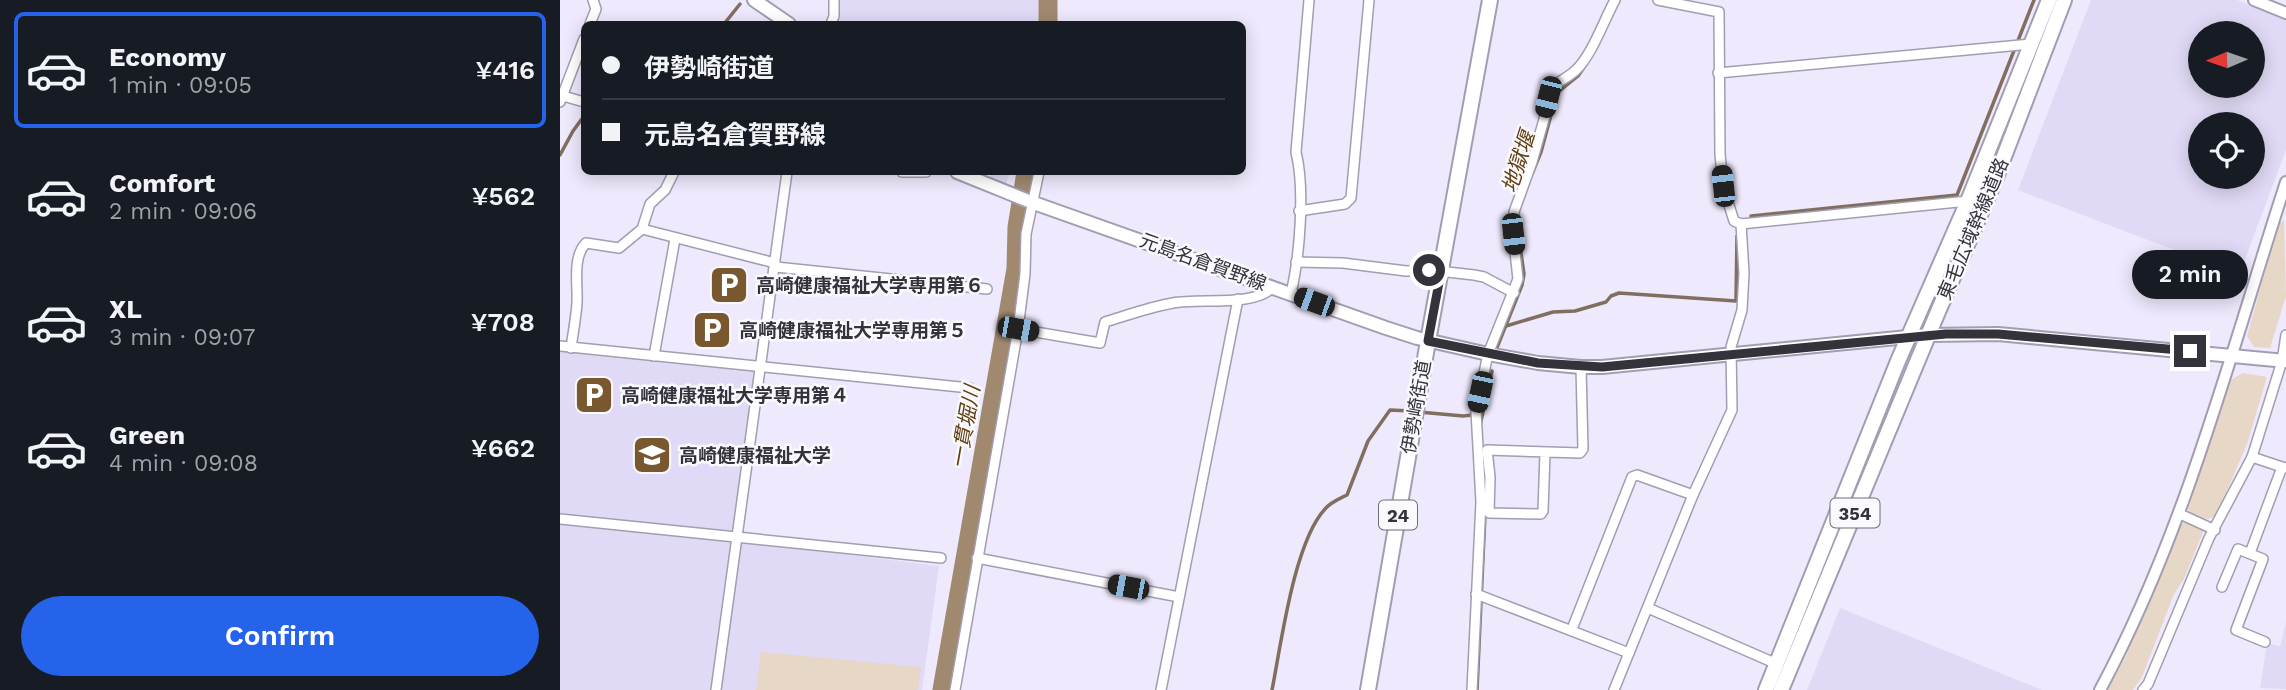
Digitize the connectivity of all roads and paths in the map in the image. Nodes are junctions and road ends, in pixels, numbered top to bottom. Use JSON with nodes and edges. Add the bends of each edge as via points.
{"nodes":[{"id":1,"x":593,"y":0,"type":"edge"},
{"id":2,"x":754,"y":0,"type":"edge"},
{"id":3,"x":834,"y":0,"type":"edge"},
{"id":4,"x":1309,"y":0,"type":"edge"},
{"id":5,"x":1369,"y":0,"type":"edge"},
{"id":6,"x":1490,"y":0,"type":"edge"},
{"id":7,"x":1615,"y":0,"type":"edge"},
{"id":8,"x":1658,"y":0,"type":"edge"},
{"id":9,"x":2049,"y":0,"type":"edge"},
{"id":10,"x":2064,"y":0,"type":"edge"},
{"id":11,"x":2254,"y":0,"type":"edge"},
{"id":12,"x":2286,"y":13,"type":"edge"},
{"id":13,"x":591,"y":21,"type":"edge"},
{"id":14,"x":785,"y":21,"type":"edge"},
{"id":15,"x":832,"y":21,"type":"edge"},
{"id":16,"x":2031,"y":44,"type":"junction"},
{"id":17,"x":581,"y":47,"type":"edge"},
{"id":18,"x":1718,"y":73,"type":"junction"},
{"id":19,"x":561,"y":98,"type":"edge"},
{"id":20,"x":581,"y":101,"type":"edge"},
{"id":21,"x":672,"y":175,"type":"edge"},
{"id":22,"x":787,"y":175,"type":"edge"},
{"id":23,"x":964,"y":175,"type":"edge"},
{"id":24,"x":1039,"y":175,"type":"edge"},
{"id":25,"x":2286,"y":182,"type":"edge"},
{"id":26,"x":1968,"y":201,"type":"junction"},
{"id":27,"x":1032,"y":202,"type":"junction"},
{"id":28,"x":1300,"y":211,"type":"junction"},
{"id":29,"x":2281,"y":212,"type":"edge"},
{"id":30,"x":1741,"y":224,"type":"junction"},
{"id":31,"x":642,"y":229,"type":"junction"},
{"id":32,"x":675,"y":239,"type":"junction"},
{"id":33,"x":1296,"y":262,"type":"junction"},
{"id":34,"x":776,"y":265,"type":"junction"},
{"id":35,"x":1441,"y":272,"type":"junction"},
{"id":36,"x":1273,"y":287,"type":"junction"},
{"id":37,"x":987,"y":289,"type":"dead end"},
{"id":38,"x":1291,"y":293,"type":"junction"},
{"id":39,"x":1514,"y":293,"type":"junction"},
{"id":40,"x":1238,"y":299,"type":"junction"},
{"id":41,"x":1018,"y":329,"type":"junction"},
{"id":42,"x":1928,"y":335,"type":"junction"},
{"id":43,"x":2286,"y":335,"type":"edge"},
{"id":44,"x":1909,"y":338,"type":"junction"},
{"id":45,"x":1428,"y":341,"type":"junction"},
{"id":46,"x":560,"y":346,"type":"edge"},
{"id":47,"x":571,"y":348,"type":"junction"},
{"id":48,"x":1488,"y":354,"type":"junction"},
{"id":49,"x":1731,"y":354,"type":"junction"},
{"id":50,"x":2233,"y":355,"type":"junction"},
{"id":51,"x":654,"y":356,"type":"junction"},
{"id":52,"x":2284,"y":361,"type":"edge"},
{"id":53,"x":761,"y":367,"type":"junction"},
{"id":54,"x":1581,"y":367,"type":"junction"},
{"id":55,"x":970,"y":388,"type":"dead end"},
{"id":56,"x":1545,"y":453,"type":"junction"},
{"id":57,"x":2252,"y":457,"type":"junction"},
{"id":58,"x":1484,"y":464,"type":"junction"},
{"id":59,"x":2284,"y":467,"type":"edge"},
{"id":60,"x":1693,"y":495,"type":"junction"},
{"id":61,"x":2180,"y":514,"type":"junction"},
{"id":62,"x":560,"y":519,"type":"edge"},
{"id":63,"x":2215,"y":530,"type":"junction"},
{"id":64,"x":738,"y":536,"type":"junction"},
{"id":65,"x":2250,"y":553,"type":"junction"},
{"id":66,"x":941,"y":558,"type":"dead end"},
{"id":67,"x":977,"y":558,"type":"junction"},
{"id":68,"x":2222,"y":587,"type":"dead end"},
{"id":69,"x":1476,"y":594,"type":"junction"},
{"id":70,"x":1179,"y":597,"type":"junction"},
{"id":71,"x":1648,"y":608,"type":"junction"},
{"id":72,"x":1572,"y":629,"type":"junction"},
{"id":73,"x":2265,"y":642,"type":"dead end"},
{"id":74,"x":1629,"y":653,"type":"junction"},
{"id":75,"x":1777,"y":664,"type":"junction"},
{"id":76,"x":716,"y":690,"type":"edge"},
{"id":77,"x":955,"y":690,"type":"edge"},
{"id":78,"x":1161,"y":690,"type":"edge"},
{"id":79,"x":1368,"y":690,"type":"edge"},
{"id":80,"x":1472,"y":690,"type":"edge"},
{"id":81,"x":1614,"y":690,"type":"edge"},
{"id":82,"x":1766,"y":690,"type":"edge"},
{"id":83,"x":1781,"y":690,"type":"edge"},
{"id":84,"x":2100,"y":690,"type":"edge"},
{"id":85,"x":2143,"y":690,"type":"edge"}],
"edges":[{"from":1,"to":13,"type":"street","via":[[596,9]]},
{"from":2,"to":14,"type":"main road"},
{"from":3,"to":15,"type":"street"},
{"from":4,"to":28,"type":"street","via":[[1296,152],[1301,172]]},
{"from":5,"to":28,"type":"street","via":[[1351,198],[1345,204]]},
{"from":6,"to":35,"type":"main road","name":"伊勢崎街道","number":"24"},
{"from":7,"to":39,"type":"street","via":[[1585,59],[1548,97],[1514,212],[1518,279]]},
{"from":8,"to":18,"type":"street","via":[[1719,12]]},
{"from":9,"to":16,"type":"main road","name":"東毛広域幹線道路","number":"354"},
{"from":10,"to":42,"type":"main road","name":"東毛広域幹線道路","number":"354","via":[[1995,180]]},
{"from":11,"to":12,"type":"street"},
{"from":16,"to":18,"type":"street"},
{"from":16,"to":26,"type":"main road","name":"東毛広域幹線道路","number":"354"},
{"from":17,"to":19,"type":"street"},
{"from":18,"to":30,"type":"street","via":[[1723,186],[1734,221]]},
{"from":19,"to":20,"type":"street"},
{"from":21,"to":31,"type":"street","via":[[650,204]]},
{"from":22,"to":34,"type":"street"},
{"from":23,"to":27,"type":"main road","name":"元島名倉賀野線"},
{"from":24,"to":27,"type":"street"},
{"from":25,"to":29,"type":"street"},
{"from":26,"to":30,"type":"street"},
{"from":26,"to":44,"type":"main road","name":"東毛広域幹線道路","number":"354"},
{"from":27,"to":36,"type":"main road","name":"元島名倉賀野線"},
{"from":27,"to":41,"type":"street"},
{"from":28,"to":33,"type":"street"},
{"from":29,"to":50,"type":"street"},
{"from":30,"to":49,"type":"street","via":[[1742,310]]},
{"from":31,"to":32,"type":"street"},
{"from":31,"to":47,"type":"street","via":[[619,248],[586,243],[583,247]]},
{"from":32,"to":34,"type":"street"},
{"from":32,"to":51,"type":"street"},
{"from":33,"to":35,"type":"street"},
{"from":33,"to":38,"type":"street"},
{"from":34,"to":37,"type":"street"},
{"from":34,"to":53,"type":"street"},
{"from":35,"to":39,"type":"street","via":[[1484,277]]},
{"from":35,"to":45,"type":"main road","name":"伊勢崎街道","number":"24"},
{"from":36,"to":38,"type":"main road","name":"元島名倉賀野線"},
{"from":36,"to":40,"type":"street","via":[[1266,294]]},
{"from":38,"to":45,"type":"main road","name":"元島名倉賀野線"},
{"from":39,"to":48,"type":"street"},
{"from":40,"to":41,"type":"street","via":[[1175,303],[1105,321],[1100,343]]},
{"from":40,"to":70,"type":"street"},
{"from":41,"to":67,"type":"street"},
{"from":42,"to":44,"type":"main road","name":"元島名倉賀野線"},
{"from":42,"to":50,"type":"main road","name":"元島名倉賀野線","via":[[1998,334]]},
{"from":42,"to":83,"type":"main road","name":"東毛広域幹線道路","number":"354"},
{"from":43,"to":52,"type":"street"},
{"from":44,"to":49,"type":"main road","name":"元島名倉賀野線"},
{"from":44,"to":75,"type":"main road","name":"東毛広域幹線道路","number":"354"},
{"from":45,"to":48,"type":"main road","name":"元島名倉賀野線"},
{"from":45,"to":79,"type":"main road","name":"伊勢崎街道","number":"24"},
{"from":46,"to":47,"type":"street"},
{"from":47,"to":51,"type":"street"},
{"from":48,"to":54,"type":"main road","name":"元島名倉賀野線"},
{"from":48,"to":58,"type":"street","via":[[1476,411]]},
{"from":49,"to":54,"type":"main road","name":"元島名倉賀野線"},
{"from":49,"to":60,"type":"street","via":[[1732,410]]},
{"from":50,"to":52,"type":"main road","name":"元島名倉賀野線"},
{"from":50,"to":61,"type":"street"},
{"from":51,"to":53,"type":"street"},
{"from":52,"to":57,"type":"street"},
{"from":53,"to":55,"type":"street"},
{"from":53,"to":64,"type":"street"},
{"from":54,"to":56,"type":"street","via":[[1583,449],[1580,453]]},
{"from":56,"to":58,"type":"street","via":[[1487,450]]},
{"from":56,"to":58,"type":"street","via":[[1541,514],[1489,513]]},
{"from":57,"to":59,"type":"street"},
{"from":57,"to":63,"type":"street"},
{"from":58,"to":69,"type":"street"},
{"from":59,"to":65,"type":"street"},
{"from":60,"to":71,"type":"street"},
{"from":60,"to":72,"type":"street","via":[[1632,477]]},
{"from":61,"to":63,"type":"street"},
{"from":61,"to":84,"type":"street"},
{"from":62,"to":64,"type":"street"},
{"from":63,"to":85,"type":"street"},
{"from":64,"to":66,"type":"street"},
{"from":64,"to":76,"type":"street"},
{"from":65,"to":68,"type":"street","via":[[2238,549]]},
{"from":65,"to":73,"type":"street","via":[[2263,559],[2236,630]]},
{"from":67,"to":70,"type":"street"},
{"from":67,"to":77,"type":"street"},
{"from":69,"to":72,"type":"street"},
{"from":69,"to":80,"type":"street"},
{"from":70,"to":78,"type":"street"},
{"from":71,"to":74,"type":"street"},
{"from":71,"to":75,"type":"street"},
{"from":72,"to":74,"type":"street"},
{"from":74,"to":81,"type":"street"},
{"from":75,"to":82,"type":"main road","name":"東毛広域幹線道路","number":"354"}]}
